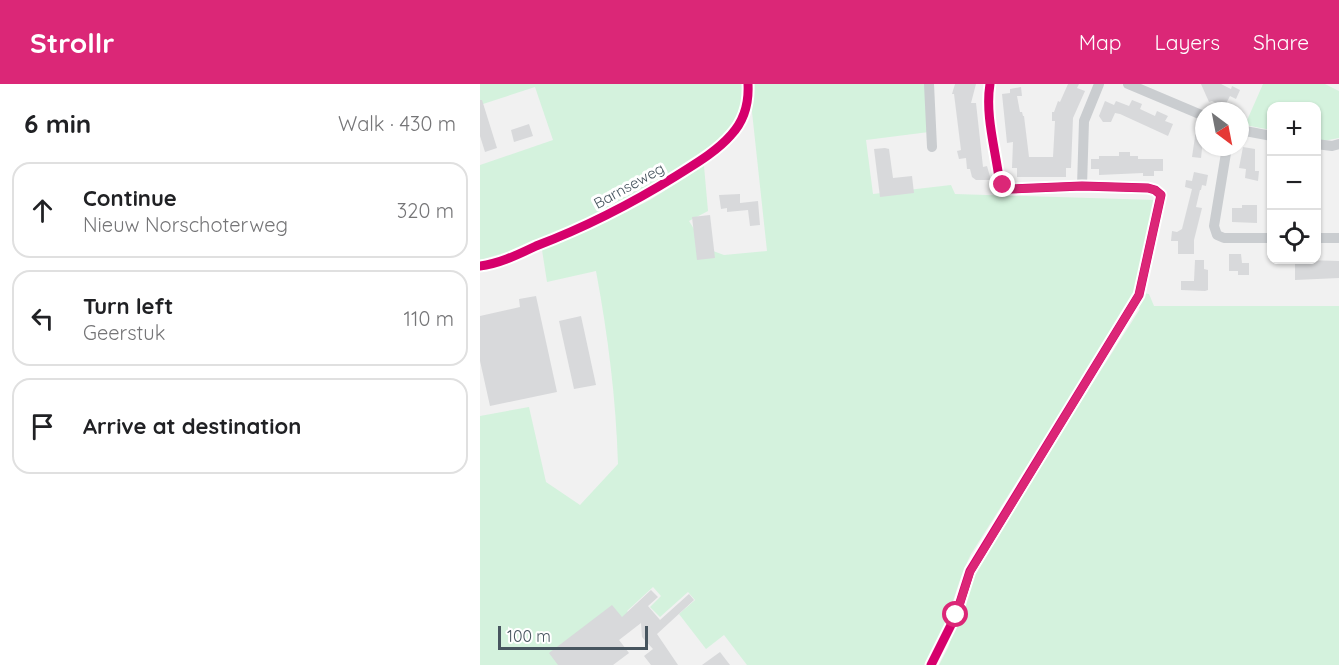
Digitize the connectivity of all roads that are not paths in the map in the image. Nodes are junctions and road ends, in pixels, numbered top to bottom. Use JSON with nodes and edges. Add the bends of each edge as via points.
{"nodes":[{"id":1,"x":748,"y":84,"type":"edge"},
{"id":2,"x":929,"y":84,"type":"edge"},
{"id":3,"x":990,"y":84,"type":"edge"},
{"id":4,"x":1099,"y":84,"type":"edge"},
{"id":5,"x":1128,"y":84,"type":"edge"},
{"id":6,"x":1195,"y":112,"type":"edge"},
{"id":7,"x":1249,"y":132,"type":"edge"},
{"id":8,"x":1267,"y":135,"type":"edge"},
{"id":9,"x":1339,"y":144,"type":"edge"},
{"id":10,"x":1321,"y":145,"type":"edge"},
{"id":11,"x":932,"y":147,"type":"dead end"},
{"id":12,"x":1226,"y":156,"type":"edge"},
{"id":13,"x":1082,"y":186,"type":"junction"},
{"id":14,"x":1267,"y":238,"type":"edge"},
{"id":15,"x":1321,"y":238,"type":"edge"},
{"id":16,"x":1339,"y":238,"type":"edge"},
{"id":17,"x":480,"y":266,"type":"edge"},
{"id":18,"x":931,"y":665,"type":"edge"}],
"edges":[{"from":1,"to":17,"type":"street","name":"Barnseweg","via":[[747,106],[740,123],[698,163],[621,210]]},
{"from":2,"to":11,"type":"street"},
{"from":3,"to":13,"type":"street","via":[[990,116],[1003,185],[1010,189]]},
{"from":4,"to":13,"type":"street","via":[[1084,121]]},
{"from":5,"to":6,"type":"street"},
{"from":7,"to":8,"type":"street"},
{"from":9,"to":10,"type":"street"},
{"from":12,"to":14,"type":"street","via":[[1214,226],[1216,235]]},
{"from":13,"to":18,"type":"street","via":[[1148,188],[1161,195],[1139,295],[970,572],[956,615]]},
{"from":15,"to":16,"type":"street"}]}
